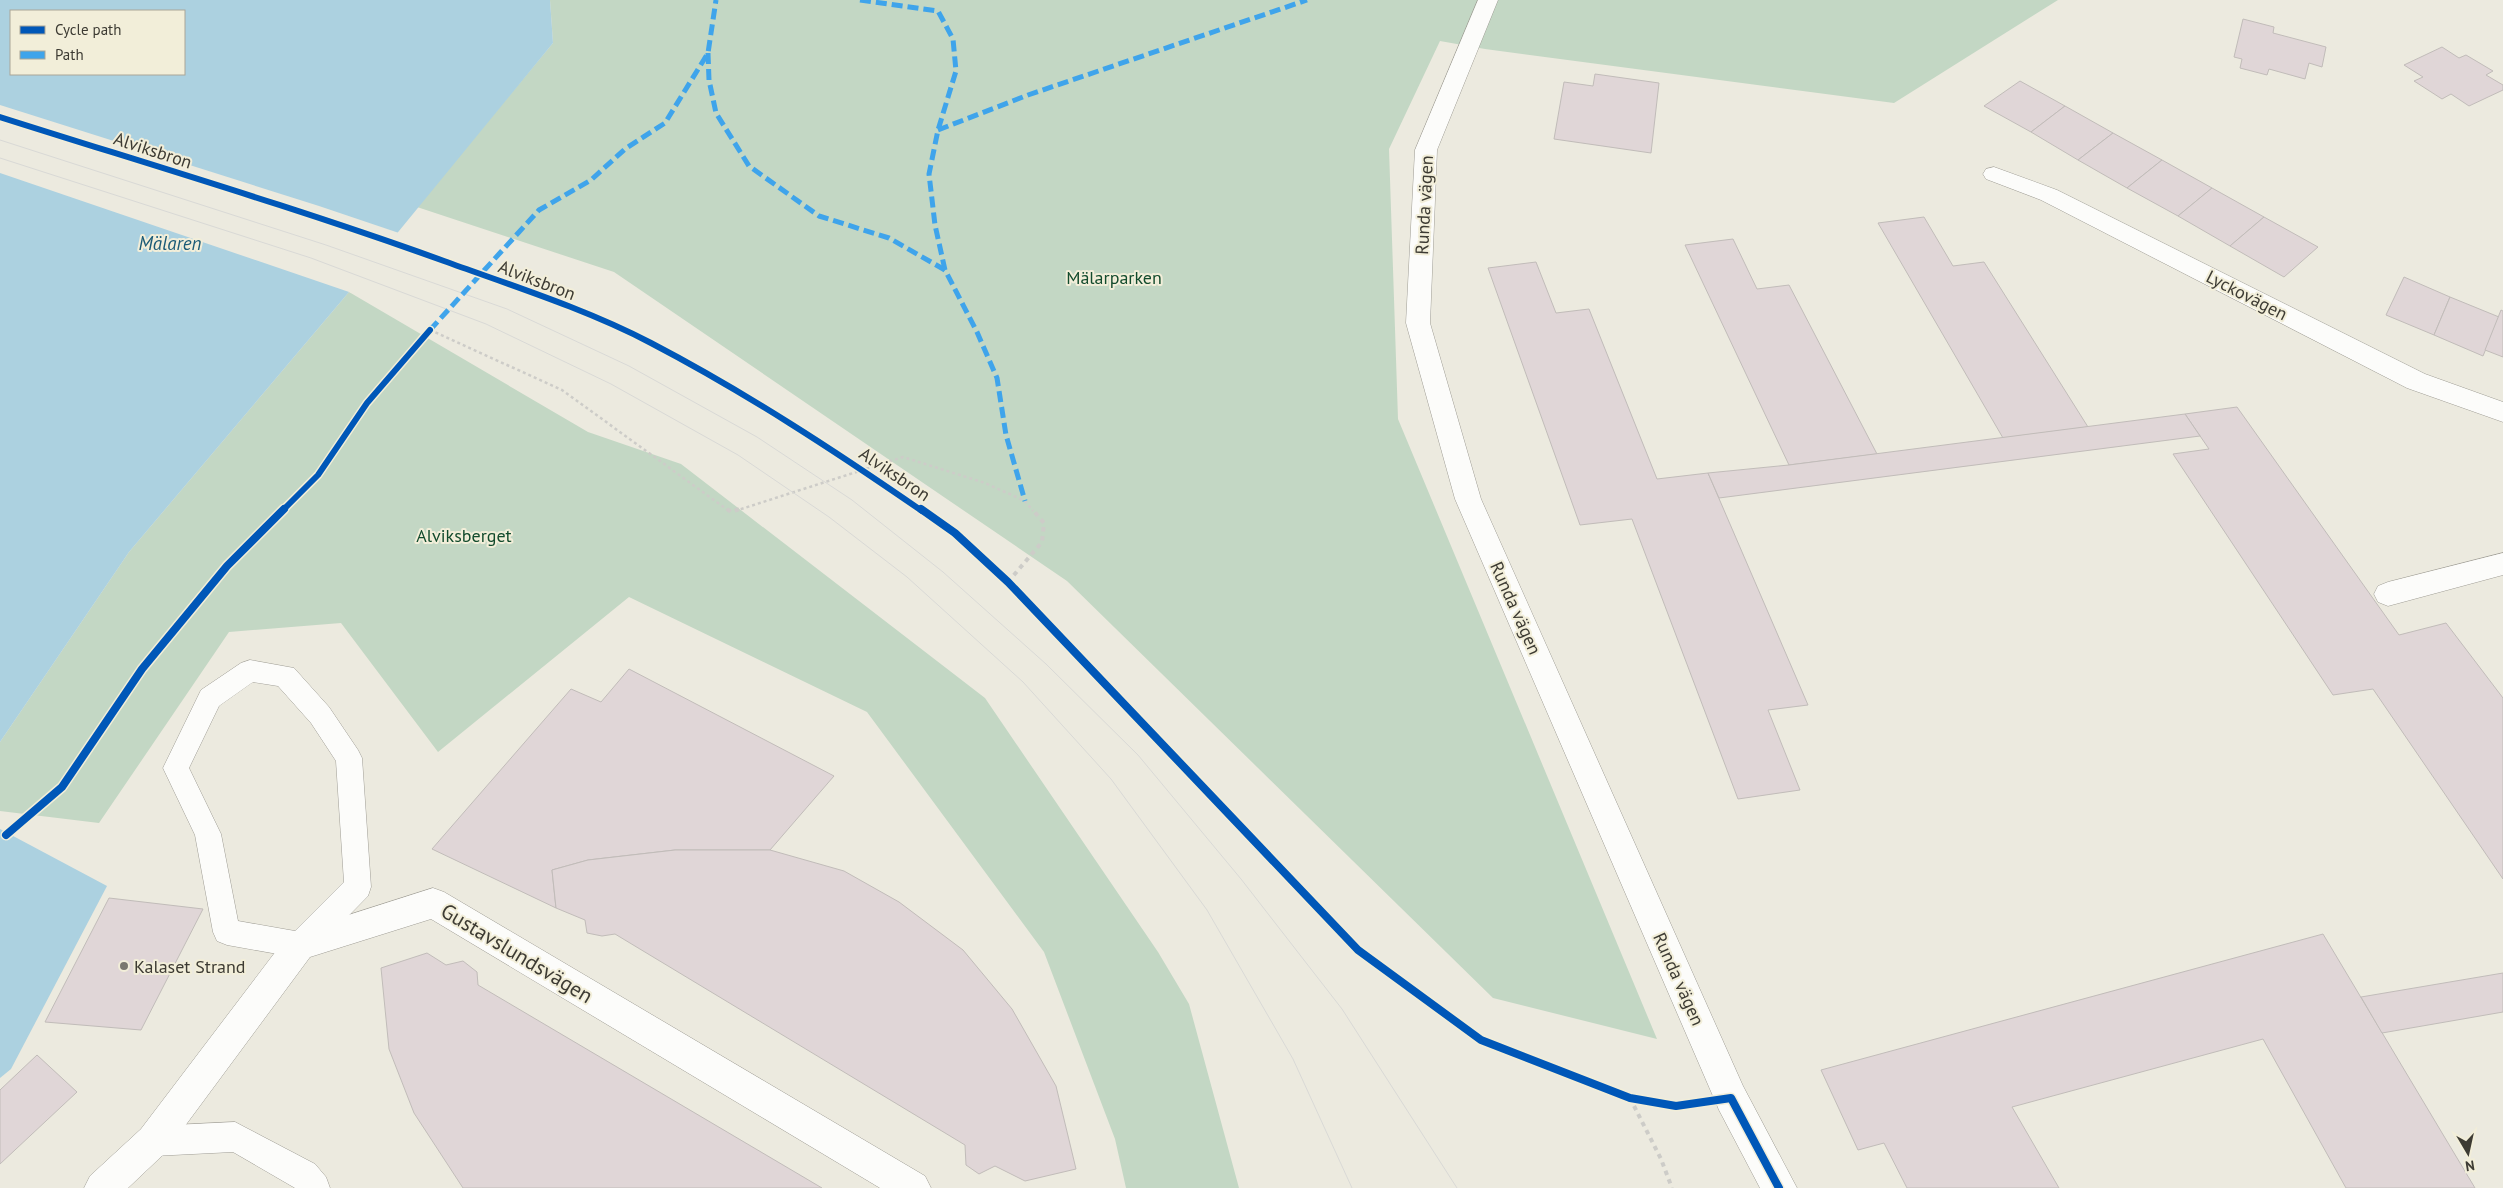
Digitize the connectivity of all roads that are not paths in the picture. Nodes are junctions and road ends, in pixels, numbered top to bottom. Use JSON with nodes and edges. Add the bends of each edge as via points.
{"nodes":[{"id":1,"x":1488,"y":0,"type":"edge"},
{"id":2,"x":1994,"y":174,"type":"dead end"},
{"id":3,"x":2503,"y":412,"type":"edge"},
{"id":4,"x":2503,"y":564,"type":"edge"},
{"id":5,"x":2388,"y":594,"type":"dead end"},
{"id":6,"x":300,"y":945,"type":"junction"},
{"id":7,"x":153,"y":1140,"type":"junction"},
{"id":8,"x":102,"y":1188,"type":"edge"},
{"id":9,"x":315,"y":1188,"type":"edge"},
{"id":10,"x":914,"y":1188,"type":"edge"},
{"id":11,"x":1779,"y":1188,"type":"edge"}],
"edges":[{"from":1,"to":11,"type":"street","name":"Runda vägen","via":[[1426,150],[1418,322],[1468,499],[1731,1098]]},
{"from":2,"to":3,"type":"street","name":"Lyckovägen","via":[[2049,195],[2416,381]]},
{"from":4,"to":5,"type":"street"},
{"from":6,"to":6,"type":"lane","via":[[227,932],[208,834],[176,768],[210,698],[250,672],[285,676],[320,715],[349,758],[358,887]]},
{"from":6,"to":7,"type":"street"},
{"from":6,"to":10,"type":"street","name":"Gustavslundsvägen","via":[[433,902]]},
{"from":7,"to":8,"type":"street"},
{"from":7,"to":9,"type":"lane","via":[[235,1137],[304,1175]]}]}
